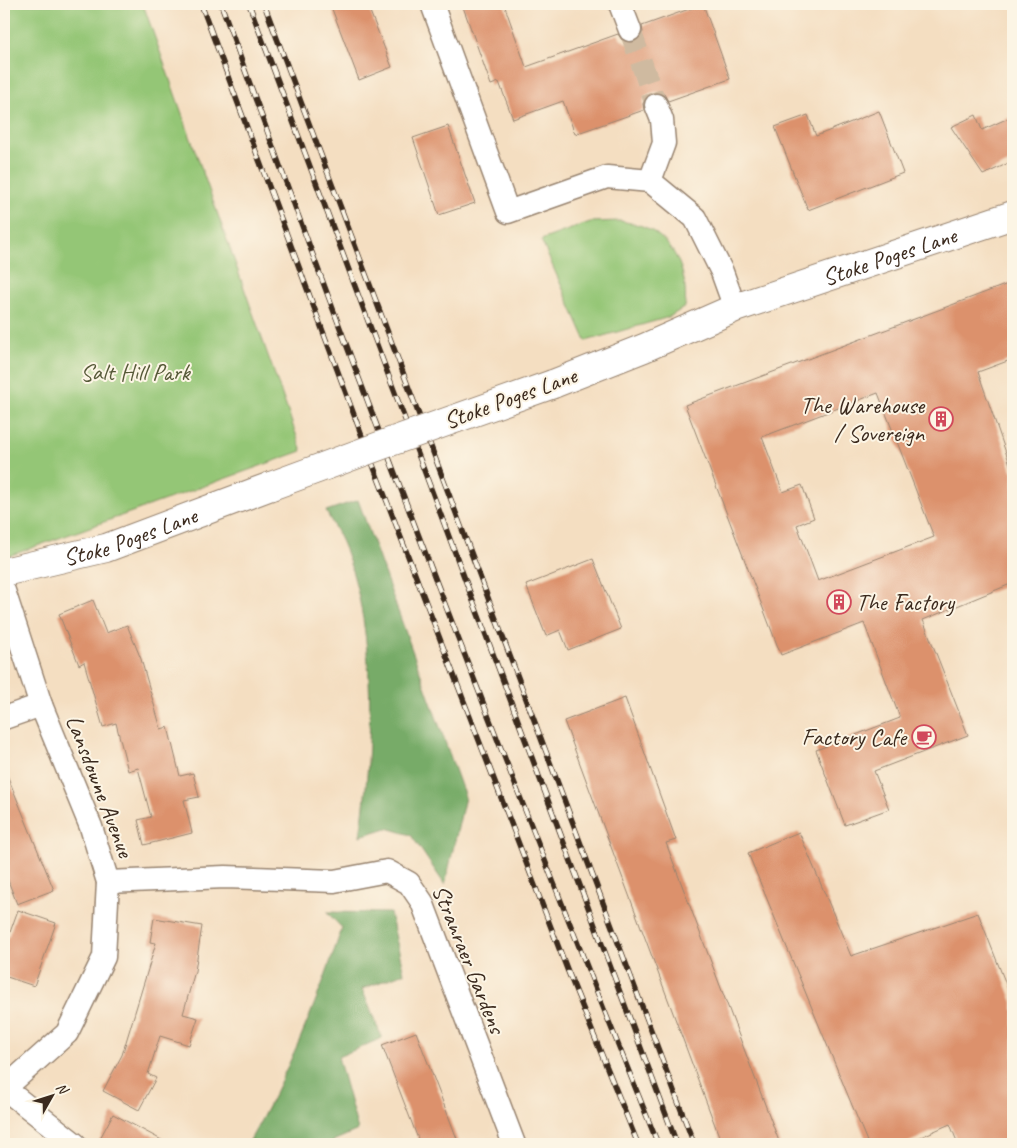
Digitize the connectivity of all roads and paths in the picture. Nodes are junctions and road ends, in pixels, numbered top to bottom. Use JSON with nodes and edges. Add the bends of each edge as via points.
{"nodes":[{"id":1,"x":432,"y":4,"type":"edge"},
{"id":2,"x":620,"y":4,"type":"edge"},
{"id":3,"x":630,"y":30,"type":"tunnel mouth"},
{"id":4,"x":656,"y":105,"type":"tunnel mouth"},
{"id":5,"x":650,"y":181,"type":"junction"},
{"id":6,"x":1013,"y":215,"type":"edge"},
{"id":7,"x":735,"y":308,"type":"junction"},
{"id":8,"x":4,"y":572,"type":"edge"},
{"id":9,"x":4,"y":591,"type":"edge"},
{"id":10,"x":41,"y":705,"type":"junction"},
{"id":11,"x":4,"y":718,"type":"edge"},
{"id":12,"x":108,"y":882,"type":"junction"},
{"id":13,"x":4,"y":1089,"type":"edge"},
{"id":14,"x":75,"y":1144,"type":"edge"},
{"id":15,"x":514,"y":1144,"type":"edge"}],
"edges":[{"from":1,"to":5,"type":"street","via":[[508,212],[607,177]]},
{"from":2,"to":3,"type":"street"},
{"from":4,"to":5,"type":"street","via":[[662,120],[664,143]]},
{"from":5,"to":7,"type":"street","via":[[695,218],[722,272]]},
{"from":6,"to":7,"type":"street","name":"Stoke Poges Lane"},
{"from":7,"to":8,"type":"street","name":"Stoke Poges Lane","bridge":true,"via":[[553,384],[393,440],[106,548]]},
{"from":9,"to":10,"type":"street","name":"Lansdowne Avenue"},
{"from":10,"to":11,"type":"street"},
{"from":10,"to":12,"type":"street","name":"Lansdowne Avenue","via":[[91,827]]},
{"from":12,"to":13,"type":"street","name":"Lansdowne Avenue","via":[[104,957],[67,1033]]},
{"from":12,"to":15,"type":"street","name":"Stranraer Gardens","via":[[225,877],[334,881],[387,871],[409,883],[422,902]]},
{"from":13,"to":14,"type":"street"}]}
